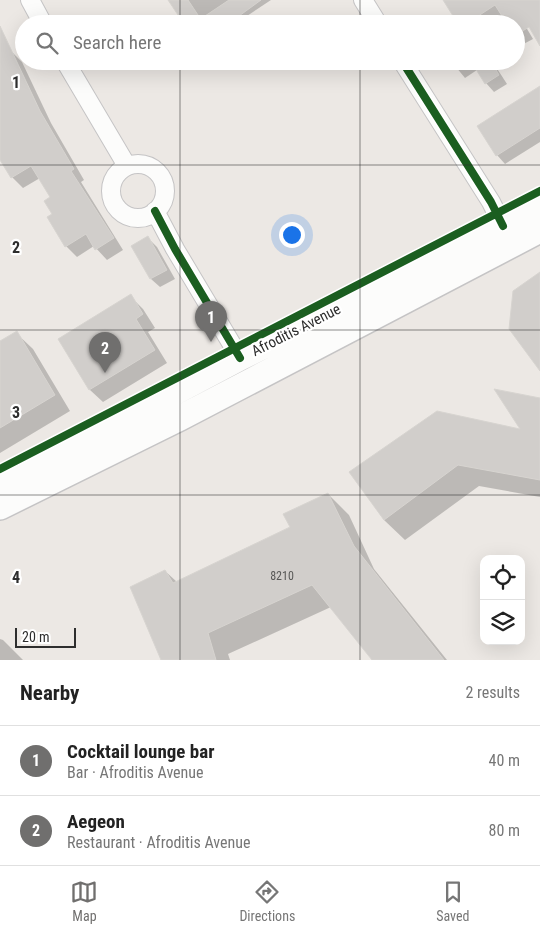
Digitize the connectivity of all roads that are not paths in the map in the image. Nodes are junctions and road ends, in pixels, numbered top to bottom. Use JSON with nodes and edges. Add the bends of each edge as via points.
{"nodes":[{"id":1,"x":30,"y":0,"type":"edge"},
{"id":2,"x":362,"y":0,"type":"edge"},
{"id":3,"x":38,"y":15,"type":"edge"},
{"id":4,"x":372,"y":15,"type":"edge"},
{"id":5,"x":70,"y":70,"type":"edge"},
{"id":6,"x":408,"y":70,"type":"edge"},
{"id":7,"x":127,"y":166,"type":"junction"},
{"id":8,"x":540,"y":206,"type":"edge"},
{"id":9,"x":155,"y":211,"type":"junction"},
{"id":10,"x":503,"y":226,"type":"junction"},
{"id":11,"x":540,"y":230,"type":"edge"},
{"id":12,"x":240,"y":358,"type":"junction"},
{"id":13,"x":0,"y":485,"type":"edge"},
{"id":14,"x":0,"y":507,"type":"edge"}],
"edges":[{"from":1,"to":3,"type":"street"},
{"from":2,"to":4,"type":"street"},
{"from":5,"to":7,"type":"street"},
{"from":6,"to":10,"type":"street","via":[[492,202]]},
{"from":7,"to":9,"type":"street","via":[[145,165],[158,173],[164,196]]},
{"from":7,"to":9,"type":"street","via":[[112,182],[115,206],[120,212],[135,218]]},
{"from":8,"to":10,"type":"main road","name":"Afroditis Avenue"},
{"from":9,"to":12,"type":"street"},
{"from":10,"to":12,"type":"main road","name":"Afroditis Avenue"},
{"from":11,"to":14,"type":"main road","name":"Afroditis Avenue","via":[[180,418]]},
{"from":12,"to":13,"type":"main road","name":"Afroditis Avenue"}]}
